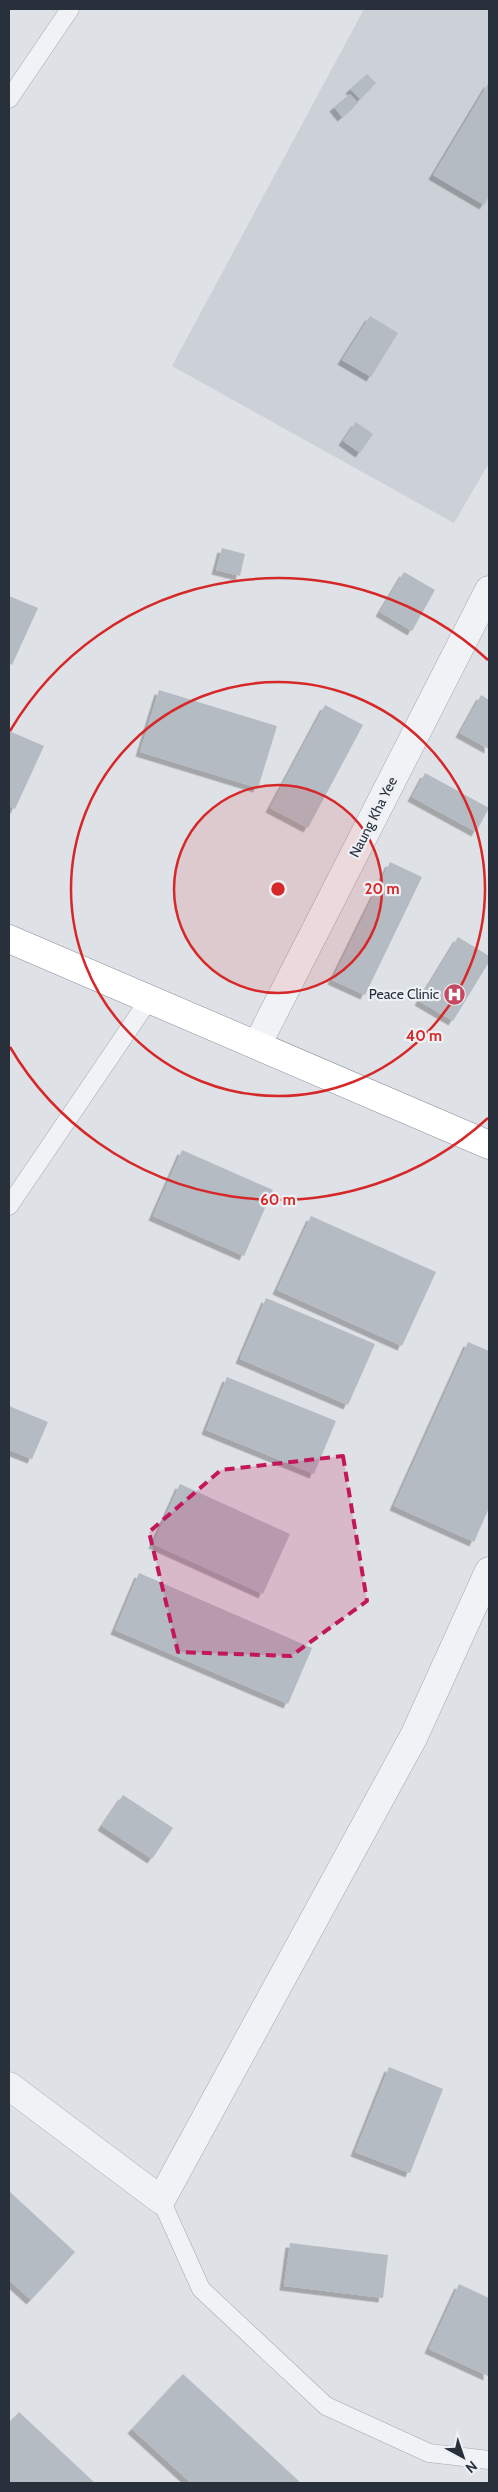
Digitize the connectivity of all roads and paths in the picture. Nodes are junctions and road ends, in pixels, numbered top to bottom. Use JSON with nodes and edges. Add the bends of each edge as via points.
{"nodes":[{"id":1,"x":70,"y":9,"type":"edge"},
{"id":2,"x":9,"y":99,"type":"edge"},
{"id":3,"x":489,"y":590,"type":"edge"},
{"id":4,"x":9,"y":939,"type":"edge"},
{"id":5,"x":150,"y":998,"type":"junction"},
{"id":6,"x":256,"y":1045,"type":"junction"},
{"id":7,"x":489,"y":1146,"type":"edge"},
{"id":8,"x":9,"y":1206,"type":"edge"},
{"id":9,"x":489,"y":1571,"type":"edge"},
{"id":10,"x":9,"y":2086,"type":"edge"},
{"id":11,"x":161,"y":2200,"type":"junction"},
{"id":12,"x":489,"y":2460,"type":"edge"}],
"edges":[{"from":1,"to":2,"type":"lane"},
{"from":3,"to":6,"type":"street","name":"Naung Kha Yee"},
{"from":4,"to":5,"type":"highway"},
{"from":5,"to":6,"type":"highway"},
{"from":5,"to":8,"type":"lane"},
{"from":6,"to":7,"type":"highway"},
{"from":9,"to":11,"type":"street","via":[[414,1736]]},
{"from":10,"to":11,"type":"street"},
{"from":11,"to":12,"type":"lane","via":[[201,2289],[326,2406],[429,2453]]}]}
